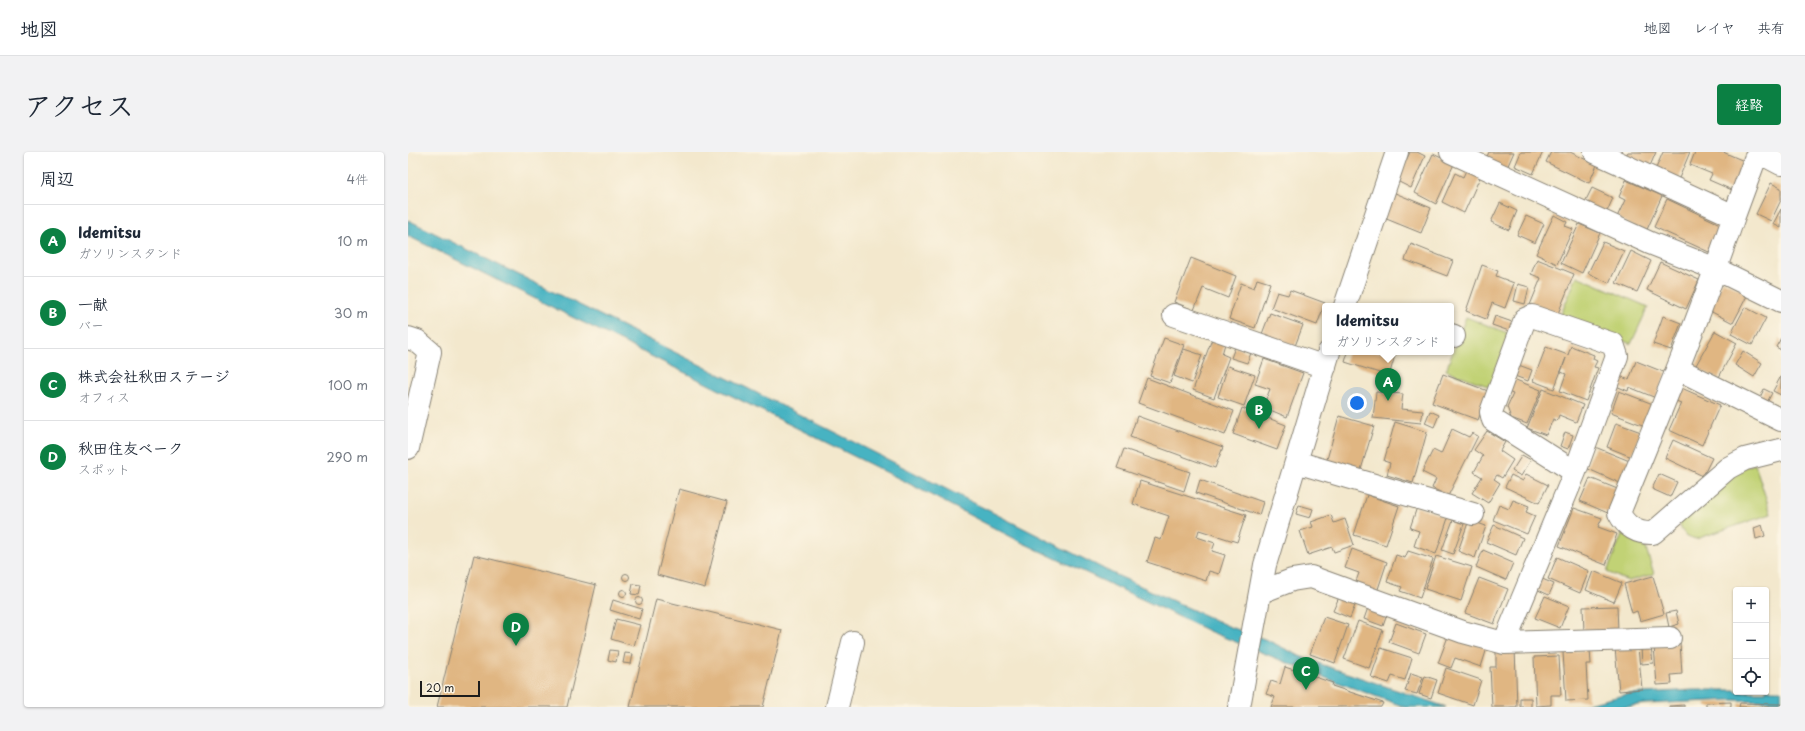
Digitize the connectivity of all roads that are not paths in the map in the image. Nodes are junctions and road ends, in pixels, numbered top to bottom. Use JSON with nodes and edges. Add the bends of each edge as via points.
{"nodes":[{"id":1,"x":1397,"y":152,"type":"edge"},
{"id":2,"x":1451,"y":152,"type":"edge"},
{"id":3,"x":1595,"y":152,"type":"edge"},
{"id":4,"x":1781,"y":164,"type":"edge"},
{"id":5,"x":1734,"y":216,"type":"junction"},
{"id":6,"x":1716,"y":269,"type":"junction"},
{"id":7,"x":1781,"y":301,"type":"edge"},
{"id":8,"x":1352,"y":303,"type":"edge"},
{"id":9,"x":1174,"y":315,"type":"dead end"},
{"id":10,"x":408,"y":338,"type":"edge"},
{"id":11,"x":1327,"y":360,"type":"edge"},
{"id":12,"x":1678,"y":369,"type":"junction"},
{"id":13,"x":1781,"y":420,"type":"edge"},
{"id":14,"x":408,"y":448,"type":"edge"},
{"id":15,"x":1781,"y":450,"type":"edge"},
{"id":16,"x":1296,"y":462,"type":"junction"},
{"id":17,"x":1575,"y":472,"type":"junction"},
{"id":18,"x":1473,"y":514,"type":"dead end"},
{"id":19,"x":1261,"y":592,"type":"junction"},
{"id":20,"x":1670,"y":638,"type":"dead end"},
{"id":21,"x":854,"y":642,"type":"dead end"},
{"id":22,"x":1504,"y":643,"type":"junction"},
{"id":23,"x":837,"y":707,"type":"edge"},
{"id":24,"x":1239,"y":707,"type":"edge"}],
"edges":[{"from":1,"to":8,"type":"street"},
{"from":2,"to":6,"type":"street","via":[[1650,243]]},
{"from":3,"to":5,"type":"street"},
{"from":4,"to":5,"type":"street","via":[[1764,155],[1755,159]]},
{"from":5,"to":6,"type":"street"},
{"from":6,"to":7,"type":"street"},
{"from":6,"to":12,"type":"street"},
{"from":9,"to":11,"type":"street"},
{"from":10,"to":14,"type":"street","via":[[417,341],[430,352]]},
{"from":11,"to":16,"type":"street"},
{"from":12,"to":13,"type":"street"},
{"from":12,"to":15,"type":"street","via":[[1619,513],[1624,524],[1644,533],[1653,533],[1728,468],[1745,459]]},
{"from":16,"to":18,"type":"street"},
{"from":16,"to":19,"type":"street","via":[[1265,565]]},
{"from":17,"to":17,"type":"street","via":[[1617,356],[1613,344],[1532,316],[1525,319],[1491,412],[1493,420]]},
{"from":17,"to":22,"type":"street"},
{"from":19,"to":22,"type":"street","via":[[1292,580],[1311,577],[1463,632]]},
{"from":19,"to":24,"type":"street"},
{"from":20,"to":22,"type":"street"},
{"from":21,"to":23,"type":"street"}]}
